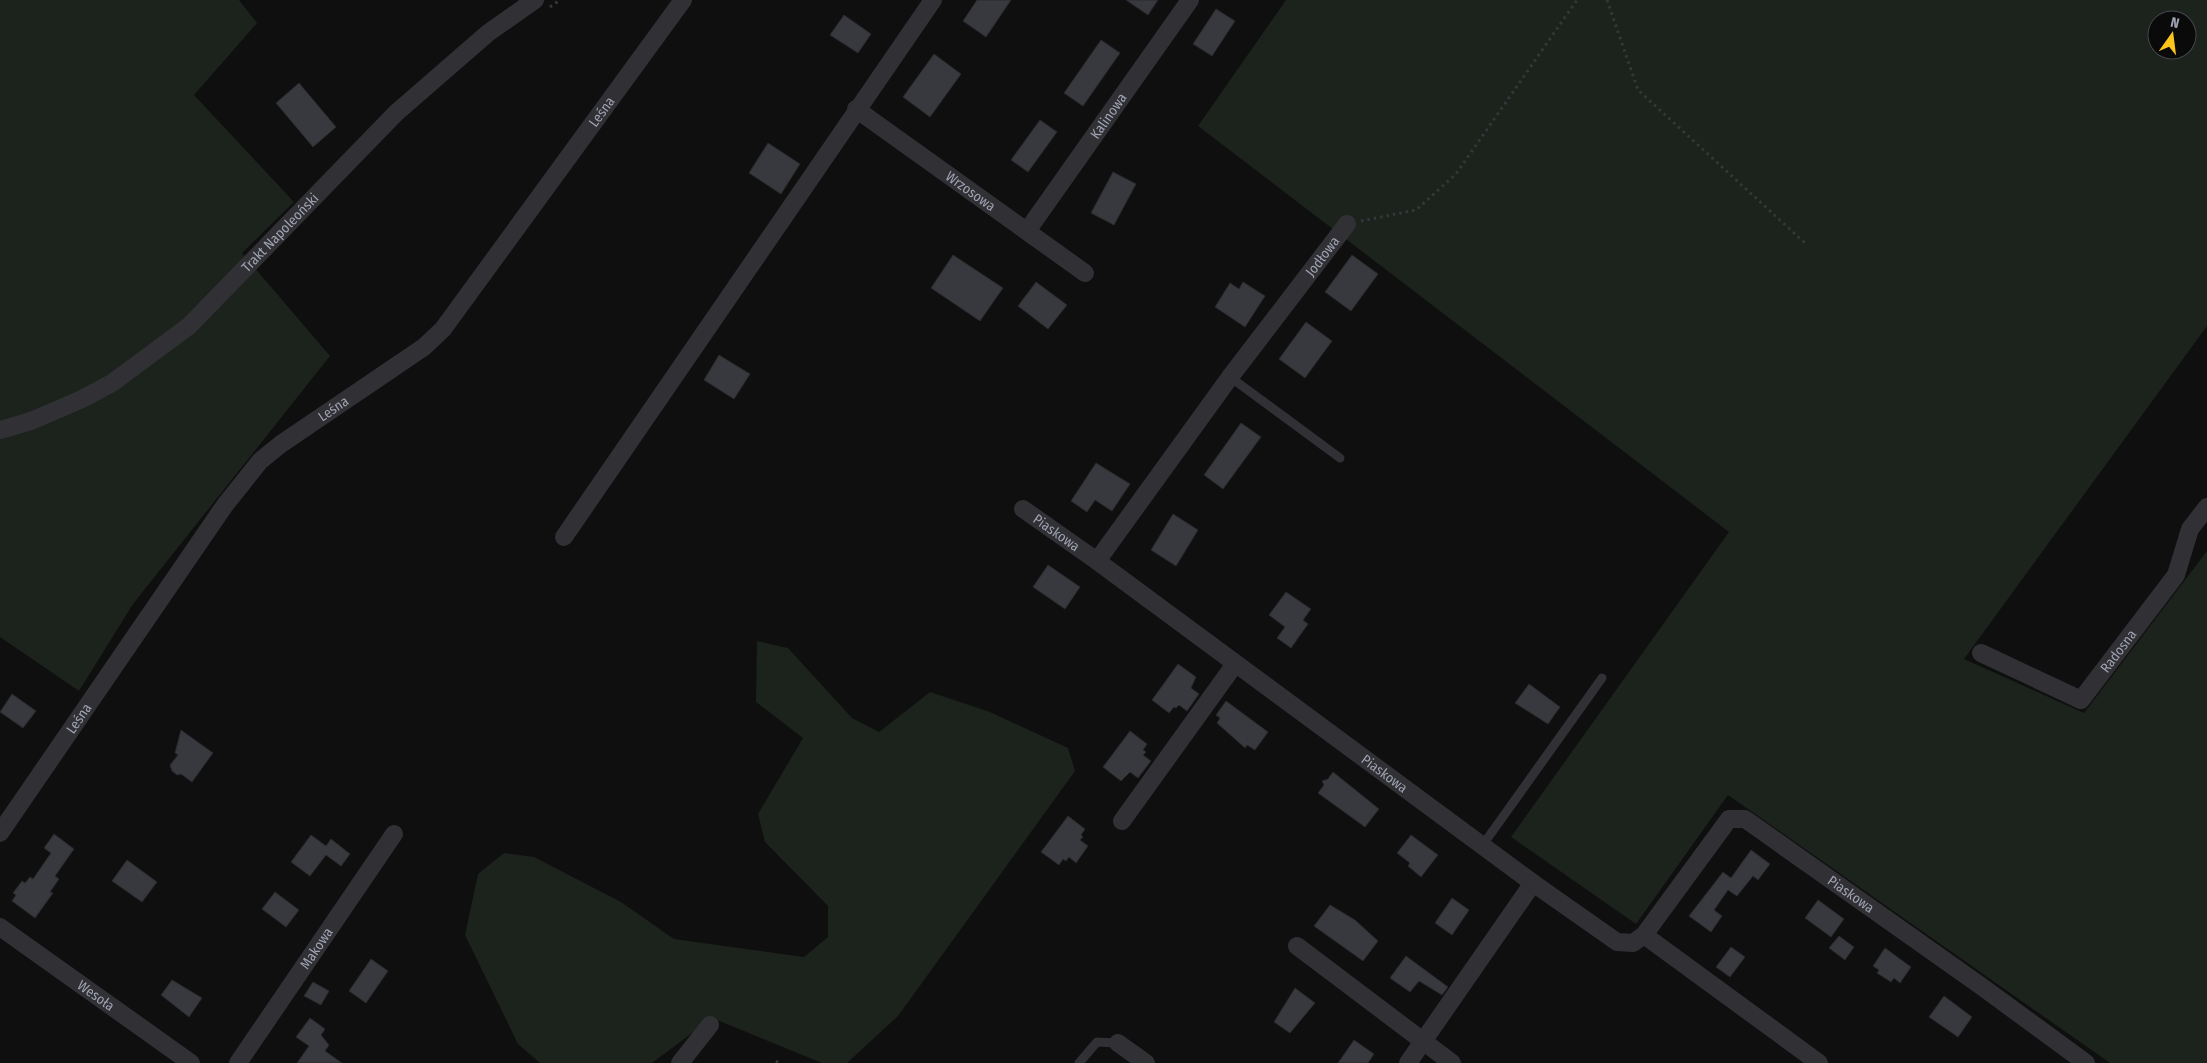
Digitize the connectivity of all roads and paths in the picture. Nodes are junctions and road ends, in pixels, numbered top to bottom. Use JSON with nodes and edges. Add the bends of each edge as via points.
{"nodes":[{"id":1,"x":535,"y":0,"type":"edge"},
{"id":2,"x":683,"y":0,"type":"edge"},
{"id":3,"x":933,"y":0,"type":"edge"},
{"id":4,"x":1190,"y":0,"type":"edge"},
{"id":5,"x":1578,"y":0,"type":"edge"},
{"id":6,"x":1607,"y":0,"type":"edge"},
{"id":7,"x":856,"y":109,"type":"junction"},
{"id":8,"x":1347,"y":224,"type":"joint"},
{"id":9,"x":1027,"y":232,"type":"junction"},
{"id":10,"x":1806,"y":244,"type":"dead end"},
{"id":11,"x":1085,"y":273,"type":"dead end"},
{"id":12,"x":1230,"y":377,"type":"junction"},
{"id":13,"x":0,"y":430,"type":"edge"},
{"id":14,"x":1340,"y":458,"type":"dead end"},
{"id":15,"x":2207,"y":506,"type":"edge"},
{"id":16,"x":1023,"y":509,"type":"dead end"},
{"id":17,"x":564,"y":537,"type":"dead end"},
{"id":18,"x":1097,"y":560,"type":"junction"},
{"id":19,"x":1981,"y":653,"type":"dead end"},
{"id":20,"x":1235,"y":664,"type":"junction"},
{"id":21,"x":1602,"y":678,"type":"dead end"},
{"id":22,"x":1122,"y":821,"type":"dead end"},
{"id":23,"x":0,"y":833,"type":"edge"},
{"id":24,"x":394,"y":834,"type":"dead end"},
{"id":25,"x":1482,"y":846,"type":"junction"},
{"id":26,"x":1533,"y":883,"type":"junction"},
{"id":27,"x":0,"y":927,"type":"edge"},
{"id":28,"x":1644,"y":935,"type":"junction"},
{"id":29,"x":1297,"y":946,"type":"dead end"},
{"id":30,"x":710,"y":1025,"type":"dead end"},
{"id":31,"x":1423,"y":1041,"type":"junction"},
{"id":32,"x":1118,"y":1043,"type":"joint"},
{"id":33,"x":191,"y":1063,"type":"edge"},
{"id":34,"x":238,"y":1063,"type":"edge"},
{"id":35,"x":680,"y":1063,"type":"edge"},
{"id":36,"x":1079,"y":1063,"type":"edge"},
{"id":37,"x":1146,"y":1063,"type":"edge"},
{"id":38,"x":1408,"y":1063,"type":"edge"},
{"id":39,"x":1452,"y":1063,"type":"edge"},
{"id":40,"x":1819,"y":1063,"type":"edge"},
{"id":41,"x":2086,"y":1063,"type":"edge"}],
"edges":[{"from":1,"to":13,"type":"street","name":"Trakt Napoleoński","via":[[488,33],[396,113],[189,326],[112,383],[31,421]]},
{"from":2,"to":23,"type":"street","name":"Leśna","via":[[443,329],[424,347],[260,461],[225,504]]},
{"from":3,"to":7,"type":"street"},
{"from":4,"to":9,"type":"street","name":"Kalinowa"},
{"from":5,"to":8,"type":"path","name":"Jodłowa","via":[[1456,174],[1416,210]]},
{"from":6,"to":10,"type":"path","via":[[1638,90]]},
{"from":7,"to":9,"type":"street","name":"Wrzosowa"},
{"from":7,"to":17,"type":"street"},
{"from":8,"to":12,"type":"street","name":"Jodłowa"},
{"from":9,"to":11,"type":"street","name":"Wrzosowa"},
{"from":12,"to":14,"type":"lane"},
{"from":12,"to":18,"type":"street","name":"Jodłowa"},
{"from":15,"to":19,"type":"street","name":"Radosna","via":[[2190,530],[2176,576],[2081,700]]},
{"from":16,"to":18,"type":"street","name":"Piaskowa"},
{"from":18,"to":20,"type":"street","name":"Piaskowa"},
{"from":20,"to":22,"type":"street"},
{"from":20,"to":25,"type":"street","name":"Piaskowa"},
{"from":21,"to":25,"type":"lane"},
{"from":24,"to":34,"type":"street","name":"Makowa"},
{"from":25,"to":26,"type":"street","name":"Piaskowa"},
{"from":26,"to":28,"type":"street","name":"Piaskowa","via":[[1617,942],[1633,943]]},
{"from":26,"to":31,"type":"street"},
{"from":27,"to":33,"type":"street","name":"Wesoła"},
{"from":28,"to":40,"type":"street"},
{"from":28,"to":41,"type":"street","name":"Piaskowa","via":[[1729,819],[1745,819]]},
{"from":29,"to":31,"type":"street"},
{"from":30,"to":35,"type":"street"},
{"from":31,"to":38,"type":"street"},
{"from":31,"to":39,"type":"street"},
{"from":32,"to":36,"type":"lane","via":[[1097,1042]]},
{"from":32,"to":37,"type":"street"}]}
